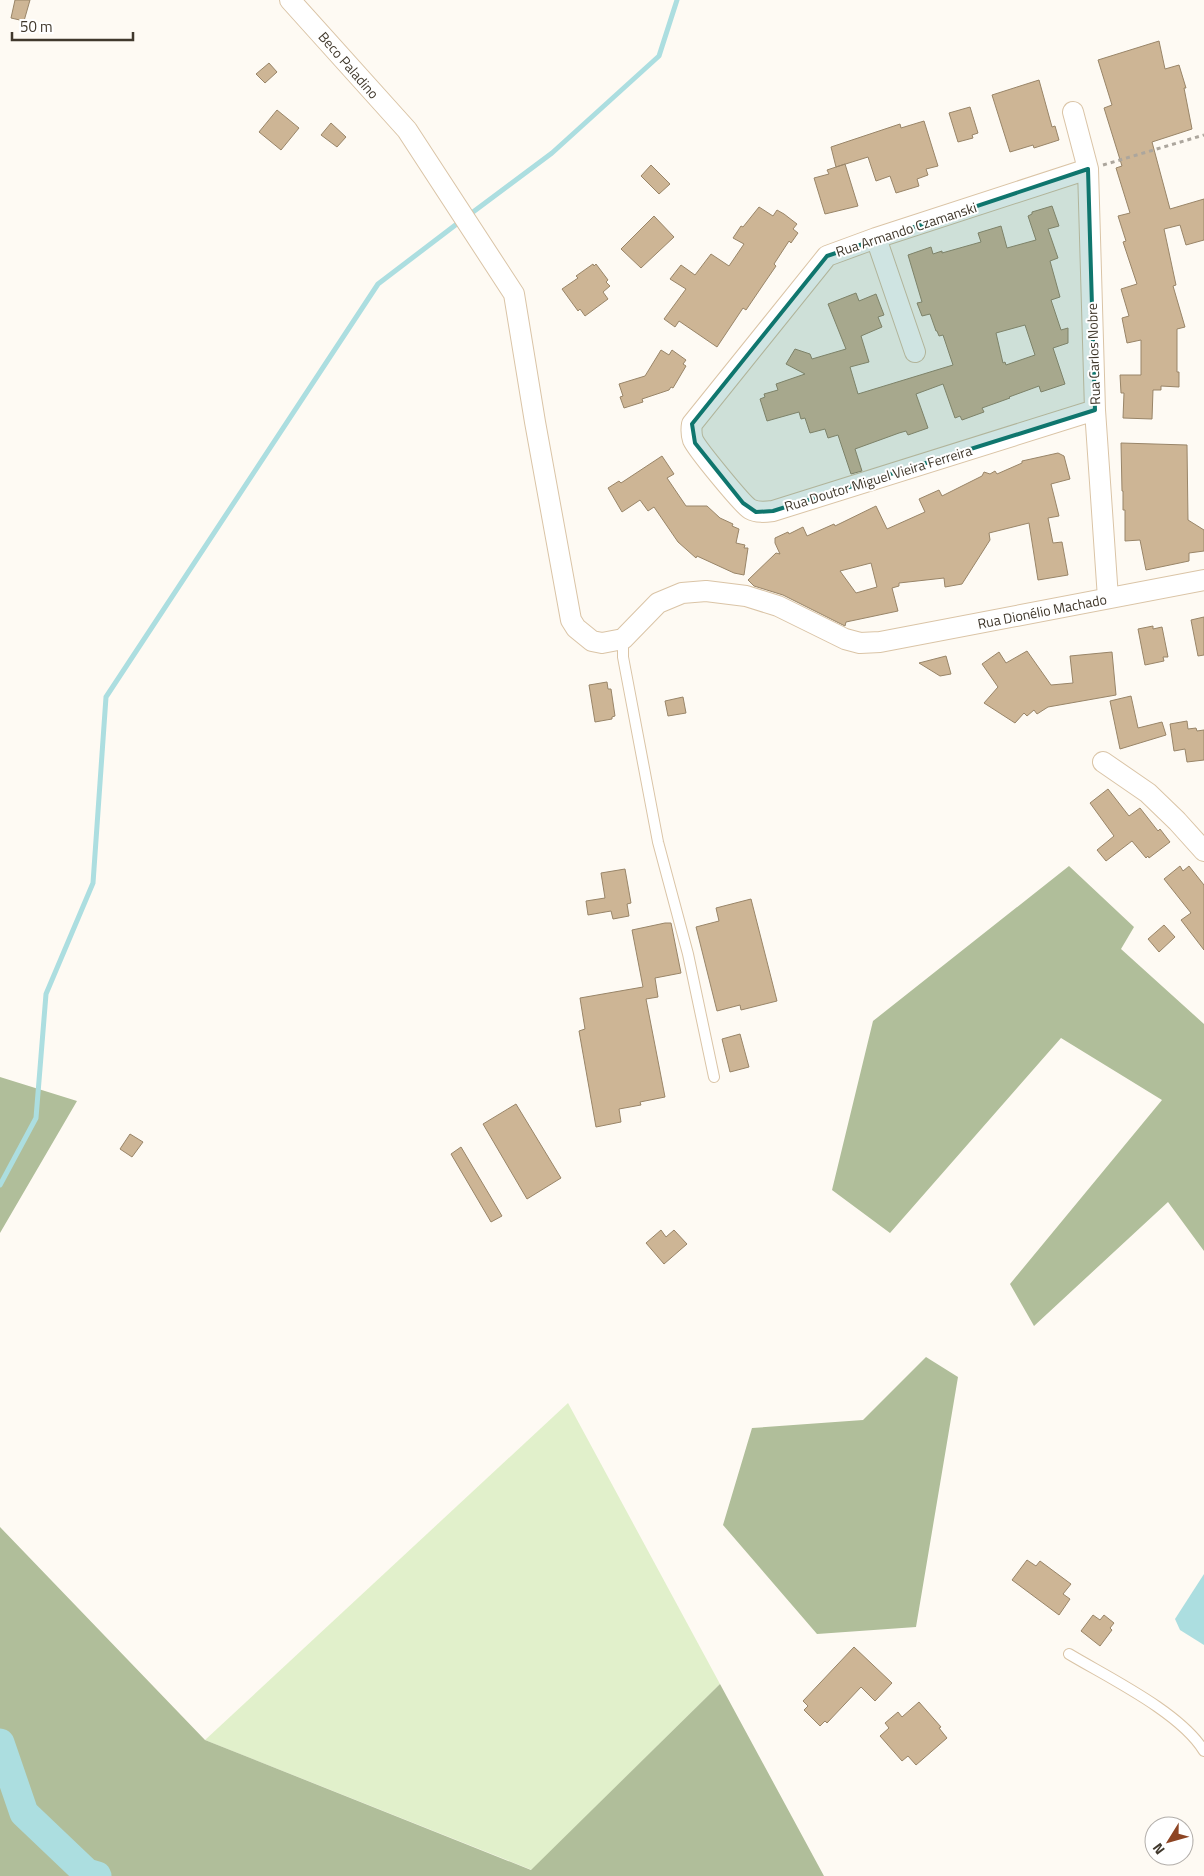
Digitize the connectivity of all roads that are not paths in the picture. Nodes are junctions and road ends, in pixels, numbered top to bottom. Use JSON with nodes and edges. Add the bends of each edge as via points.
{"nodes":[{"id":1,"x":290,"y":0,"type":"edge"},
{"id":2,"x":1073,"y":112,"type":"dead end"},
{"id":3,"x":1088,"y":169,"type":"junction"},
{"id":4,"x":876,"y":238,"type":"junction"},
{"id":5,"x":915,"y":352,"type":"dead end"},
{"id":6,"x":1095,"y":410,"type":"junction"},
{"id":7,"x":692,"y":437,"type":"joint"},
{"id":8,"x":1204,"y":580,"type":"edge"},
{"id":9,"x":1108,"y":598,"type":"junction"},
{"id":10,"x":622,"y":639,"type":"junction"},
{"id":11,"x":1103,"y":762,"type":"dead end"},
{"id":12,"x":1204,"y":851,"type":"edge"},
{"id":13,"x":714,"y":1076,"type":"dead end"},
{"id":14,"x":1069,"y":1654,"type":"dead end"},
{"id":15,"x":1204,"y":1751,"type":"edge"}],
"edges":[{"from":1,"to":10,"type":"street","name":"Beco Paladino","via":[[407,130],[514,294],[571,620],[592,641],[602,643]]},
{"from":2,"to":3,"type":"street","name":"Rua Carlos Nobre"},
{"from":3,"to":4,"type":"street","name":"Rua Armando Czamanski"},
{"from":3,"to":6,"type":"street","name":"Rua Carlos Nobre"},
{"from":4,"to":5,"type":"street"},
{"from":4,"to":7,"type":"street","name":"Rua Armando Czamanski","via":[[827,256],[692,424]]},
{"from":6,"to":7,"type":"street","name":"Rua Doutor Miguel Vieira Ferreira","via":[[764,512],[756,512],[743,503]]},
{"from":6,"to":9,"type":"street","name":"Rua Carlos Nobre"},
{"from":8,"to":9,"type":"street","name":"Rua Dionélio Machado"},
{"from":9,"to":10,"type":"street","name":"Rua Dionélio Machado","via":[[880,642],[860,643],[845,639],[778,606],[746,596],[706,591],[682,593],[658,603]]},
{"from":10,"to":13,"type":"lane","via":[[622,657],[658,842],[688,954]]},
{"from":11,"to":12,"type":"street","via":[[1148,793]]},
{"from":14,"to":15,"type":"lane","via":[[1166,1712],[1197,1739]]}]}
